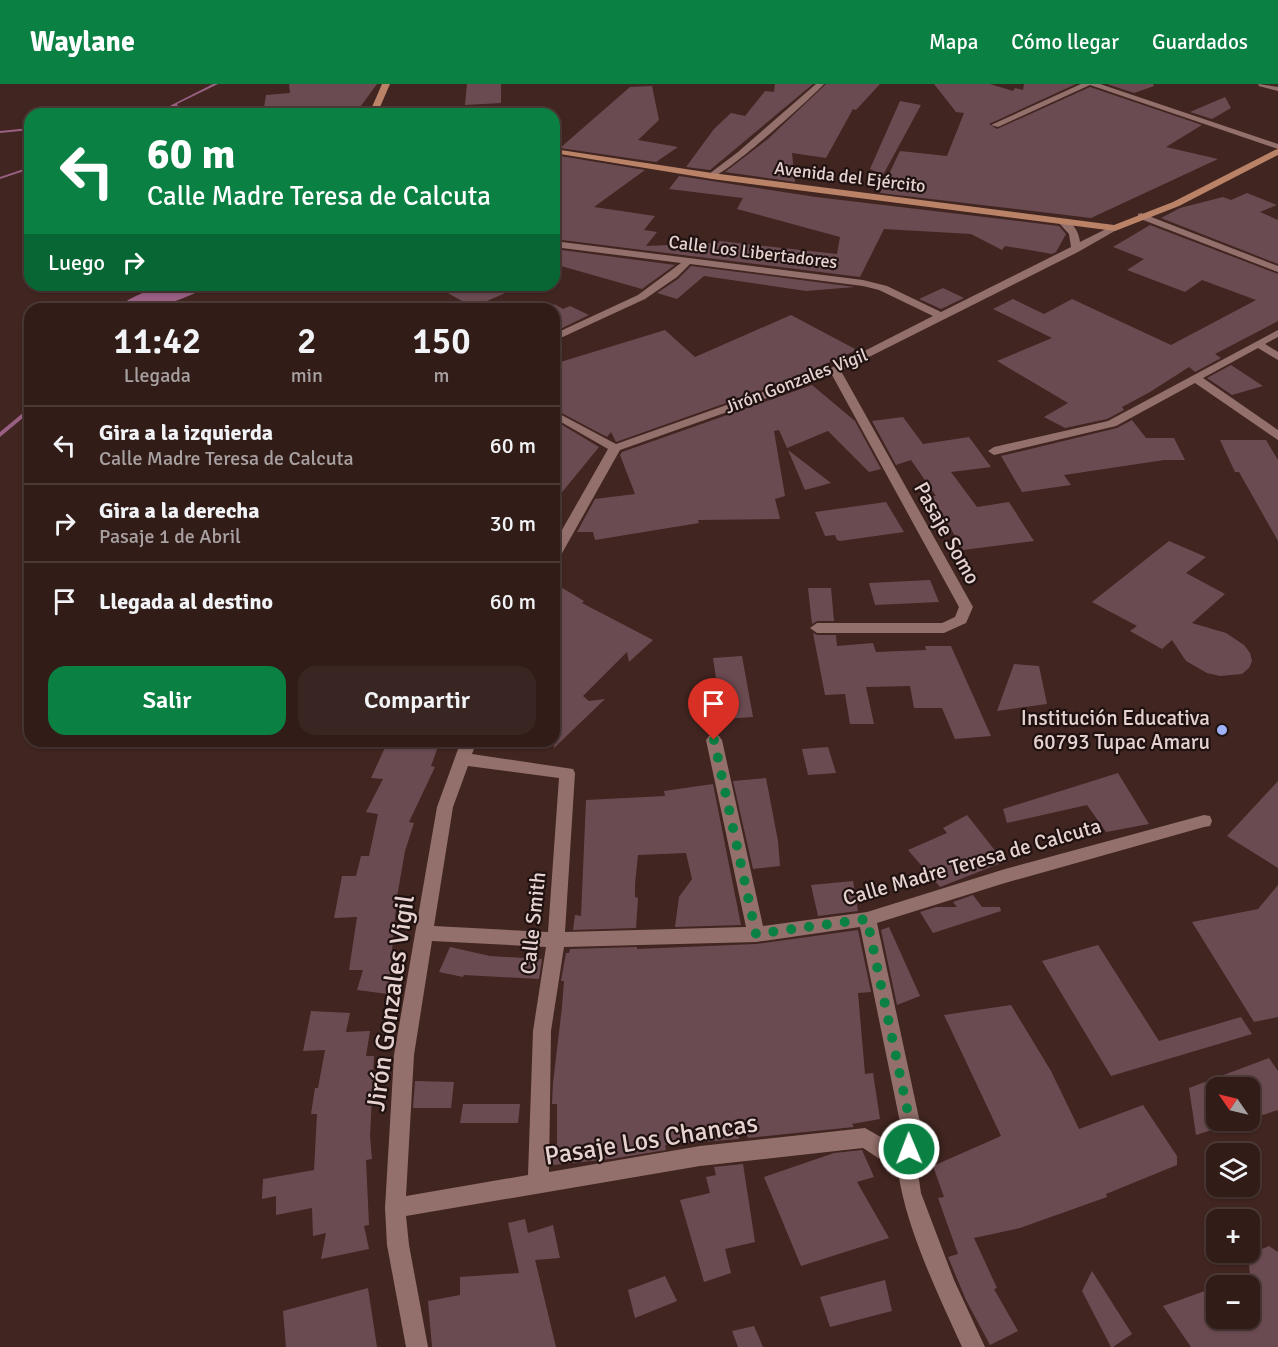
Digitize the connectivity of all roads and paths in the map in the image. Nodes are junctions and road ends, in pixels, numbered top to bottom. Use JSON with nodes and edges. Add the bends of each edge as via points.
{"nodes":[{"id":1,"x":386,"y":84,"type":"edge"},
{"id":2,"x":820,"y":84,"type":"edge"},
{"id":3,"x":1087,"y":84,"type":"edge"},
{"id":4,"x":1093,"y":84,"type":"edge"},
{"id":5,"x":1262,"y":84,"type":"edge"},
{"id":6,"x":1278,"y":89,"type":"edge"},
{"id":7,"x":376,"y":108,"type":"edge"},
{"id":8,"x":995,"y":125,"type":"dead end"},
{"id":9,"x":1277,"y":147,"type":"edge"},
{"id":10,"x":560,"y":152,"type":"edge"},
{"id":11,"x":712,"y":176,"type":"junction"},
{"id":12,"x":1141,"y":216,"type":"junction"},
{"id":13,"x":1062,"y":221,"type":"junction"},
{"id":14,"x":1115,"y":228,"type":"junction"},
{"id":15,"x":560,"y":245,"type":"edge"},
{"id":16,"x":1075,"y":250,"type":"junction"},
{"id":17,"x":687,"y":262,"type":"junction"},
{"id":18,"x":1278,"y":268,"type":"edge"},
{"id":19,"x":942,"y":317,"type":"junction"},
{"id":20,"x":1278,"y":333,"type":"edge"},
{"id":21,"x":560,"y":335,"type":"edge"},
{"id":22,"x":1258,"y":344,"type":"junction"},
{"id":23,"x":1278,"y":357,"type":"edge"},
{"id":24,"x":835,"y":370,"type":"junction"},
{"id":25,"x":1195,"y":378,"type":"junction"},
{"id":26,"x":560,"y":417,"type":"edge"},
{"id":27,"x":1278,"y":436,"type":"edge"},
{"id":28,"x":615,"y":448,"type":"junction"},
{"id":29,"x":994,"y":451,"type":"dead end"},
{"id":30,"x":560,"y":544,"type":"edge"},
{"id":31,"x":817,"y":628,"type":"dead end"},
{"id":32,"x":714,"y":740,"type":"dead end"},
{"id":33,"x":467,"y":747,"type":"edge"},
{"id":34,"x":462,"y":759,"type":"junction"},
{"id":35,"x":1204,"y":821,"type":"dead end"},
{"id":36,"x":867,"y":919,"type":"junction"},
{"id":37,"x":426,"y":933,"type":"junction"},
{"id":38,"x":756,"y":934,"type":"junction"},
{"id":39,"x":556,"y":940,"type":"junction"},
{"id":40,"x":907,"y":1166,"type":"junction"},
{"id":41,"x":538,"y":1184,"type":"junction"},
{"id":42,"x":395,"y":1208,"type":"junction"},
{"id":43,"x":417,"y":1347,"type":"edge"},
{"id":44,"x":974,"y":1347,"type":"edge"}],
"edges":[{"from":1,"to":7,"type":"main road"},
{"from":2,"to":11,"type":"street"},
{"from":3,"to":8,"type":"street"},
{"from":4,"to":9,"type":"street"},
{"from":5,"to":6,"type":"street"},
{"from":9,"to":12,"type":"main road","via":[[1176,204]]},
{"from":10,"to":11,"type":"main road","name":"Avenida del Ejército"},
{"from":11,"to":13,"type":"main road","name":"Avenida del Ejército"},
{"from":12,"to":14,"type":"main road"},
{"from":12,"to":18,"type":"street"},
{"from":13,"to":14,"type":"main road","name":"Avenida del Ejército"},
{"from":13,"to":16,"type":"street","via":[[1076,237]]},
{"from":14,"to":16,"type":"street","name":"Jirón Gonzales Vigil"},
{"from":15,"to":17,"type":"street","name":"Calle Los Libertadores"},
{"from":16,"to":19,"type":"street","name":"Jirón Gonzales Vigil"},
{"from":17,"to":19,"type":"street","name":"Calle Los Libertadores","via":[[863,283],[883,288]]},
{"from":17,"to":21,"type":"street","via":[[647,293]]},
{"from":19,"to":24,"type":"street","name":"Jirón Gonzales Vigil"},
{"from":20,"to":22,"type":"street"},
{"from":22,"to":23,"type":"street"},
{"from":22,"to":25,"type":"street"},
{"from":24,"to":28,"type":"street","name":"Jirón Gonzales Vigil"},
{"from":24,"to":31,"type":"street","name":"Pasaje Somo","via":[[966,607],[962,620],[944,628]]},
{"from":25,"to":27,"type":"street"},
{"from":25,"to":29,"type":"street","via":[[1112,424]]},
{"from":26,"to":28,"type":"street"},
{"from":28,"to":30,"type":"street"},
{"from":32,"to":38,"type":"street"},
{"from":33,"to":34,"type":"street","name":"Jirón Gonzales Vigil"},
{"from":34,"to":37,"type":"street","name":"Jirón Gonzales Vigil","via":[[445,807]]},
{"from":34,"to":39,"type":"street","name":"Calle Smith","via":[[567,773]]},
{"from":35,"to":36,"type":"street","name":"Calle Madre Teresa de Calcuta"},
{"from":36,"to":38,"type":"street","name":"Calle Madre Teresa de Calcuta"},
{"from":36,"to":40,"type":"street","via":[[912,1132]]},
{"from":37,"to":39,"type":"street","name":"Calle Madre Teresa de Calcuta"},
{"from":37,"to":42,"type":"street","name":"Jirón Gonzales Vigil","via":[[405,1055]]},
{"from":38,"to":39,"type":"street","name":"Calle Madre Teresa de Calcuta"},
{"from":39,"to":41,"type":"street","name":"Calle Smith","via":[[542,1031]]},
{"from":40,"to":41,"type":"street","name":"Pasaje Los Chancas","via":[[865,1138],[700,1156]]},
{"from":40,"to":44,"type":"street","via":[[922,1224]]},
{"from":41,"to":42,"type":"street","name":"Pasaje Los Chancas"},
{"from":42,"to":43,"type":"street","name":"Jirón Gonzales Vigil"}]}
